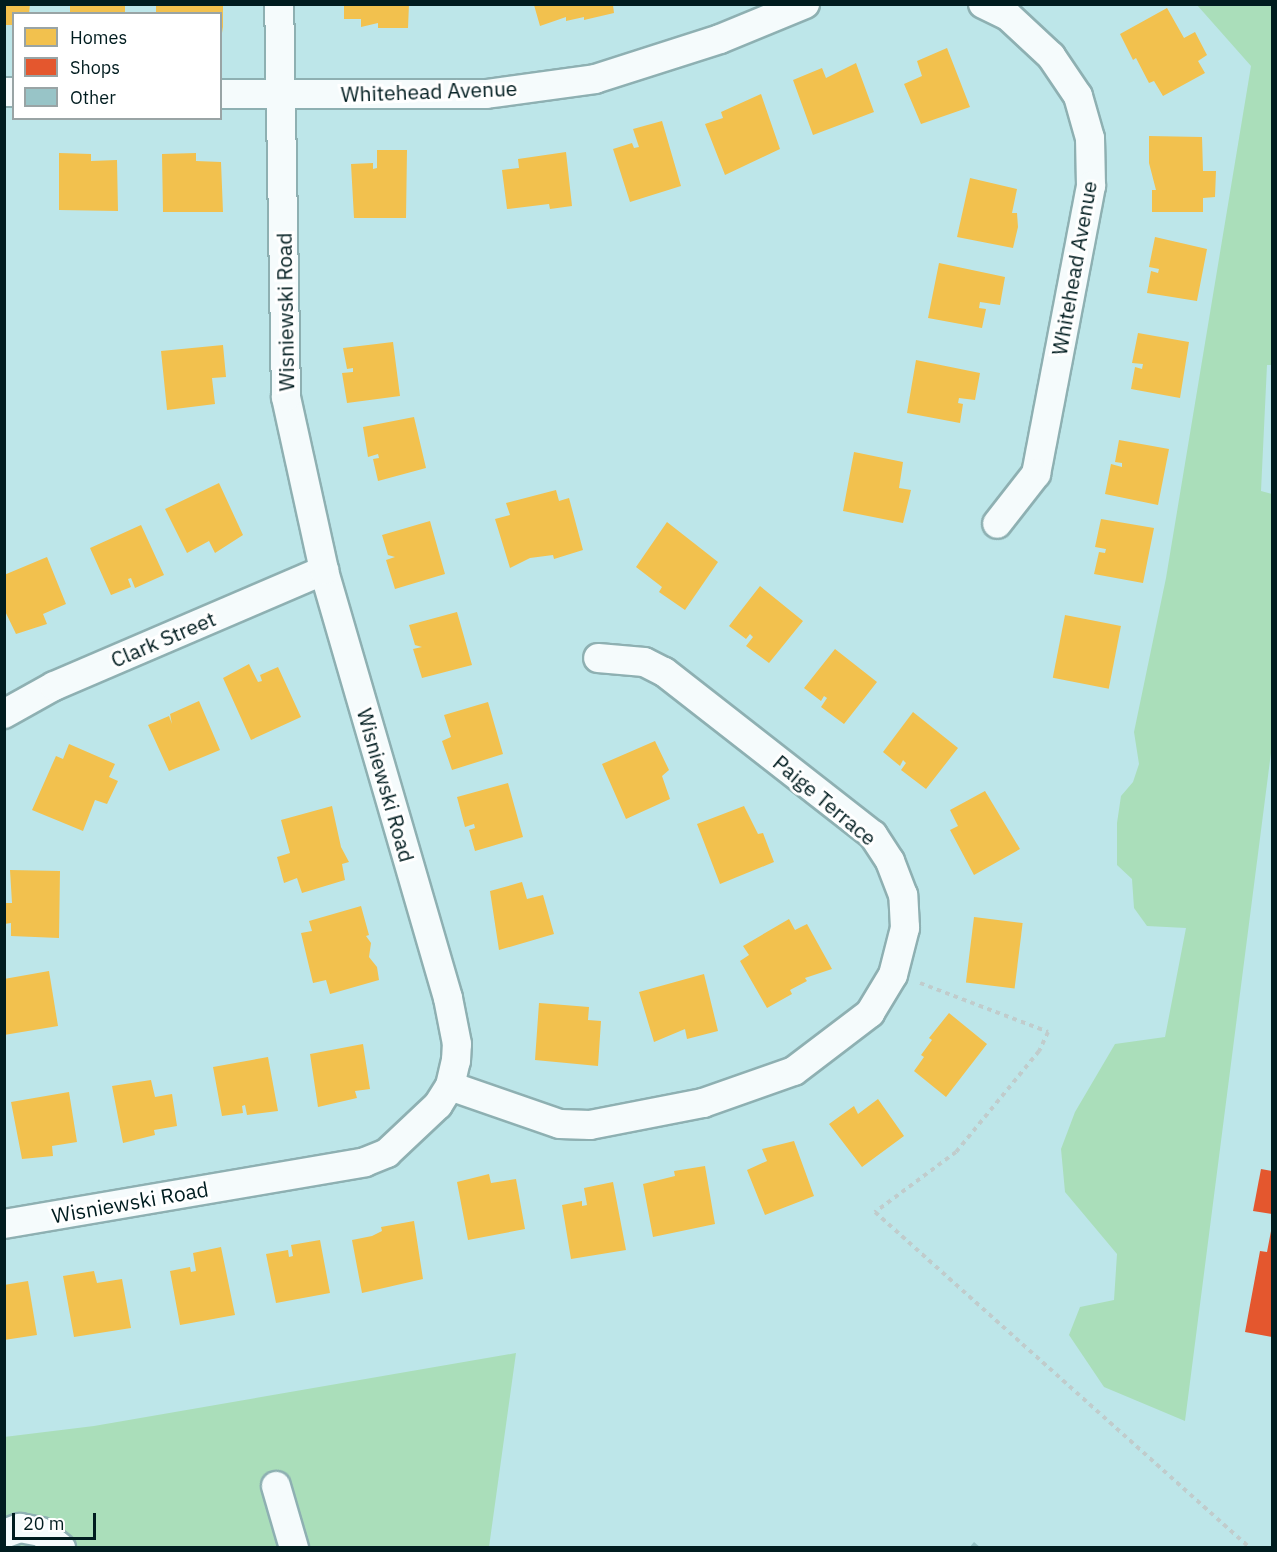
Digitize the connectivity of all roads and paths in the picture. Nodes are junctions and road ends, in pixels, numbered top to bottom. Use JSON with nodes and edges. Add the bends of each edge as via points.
{"nodes":[{"id":1,"x":279,"y":4,"type":"edge"},
{"id":2,"x":805,"y":4,"type":"edge"},
{"id":3,"x":983,"y":4,"type":"edge"},
{"id":4,"x":222,"y":94,"type":"edge"},
{"id":5,"x":280,"y":94,"type":"junction"},
{"id":6,"x":997,"y":524,"type":"dead end"},
{"id":7,"x":324,"y":570,"type":"junction"},
{"id":8,"x":598,"y":658,"type":"dead end"},
{"id":9,"x":4,"y":714,"type":"edge"},
{"id":10,"x":893,"y":975,"type":"junction"},
{"id":11,"x":450,"y":1086,"type":"junction"},
{"id":12,"x":4,"y":1224,"type":"edge"},
{"id":13,"x":276,"y":1486,"type":"dead end"},
{"id":14,"x":4,"y":1534,"type":"edge"},
{"id":15,"x":61,"y":1548,"type":"edge"},
{"id":16,"x":294,"y":1548,"type":"edge"},
{"id":17,"x":1250,"y":1548,"type":"edge"}],
"edges":[{"from":1,"to":5,"type":"street","name":"Wisniewski Road"},
{"from":2,"to":5,"type":"street","name":"Whitehead Avenue","via":[[720,39],[595,80],[486,94]]},
{"from":3,"to":6,"type":"street","name":"Whitehead Avenue","via":[[1008,16],[1051,56],[1078,96],[1090,138],[1091,186],[1036,474]]},
{"from":4,"to":5,"type":"street","name":"Whitehead Avenue"},
{"from":5,"to":7,"type":"street","name":"Wisniewski Road","via":[[286,398]]},
{"from":7,"to":9,"type":"street","name":"Clark Street","via":[[54,686]]},
{"from":7,"to":11,"type":"street","name":"Wisniewski Road","via":[[448,998],[457,1044]]},
{"from":8,"to":10,"type":"street","name":"Paige Terrace","via":[[644,662],[664,672],[873,835],[890,861],[903,896],[904,928]]},
{"from":10,"to":11,"type":"street","name":"Paige Terrace","via":[[870,1012],[794,1071],[704,1103],[590,1125],[560,1124]]},
{"from":10,"to":17,"type":"path","via":[[963,997],[1048,1032],[1039,1051],[956,1152],[875,1212]]},
{"from":11,"to":12,"type":"street","name":"Wisniewski Road","via":[[438,1105],[387,1153],[365,1162]]},
{"from":13,"to":16,"type":"street"},
{"from":14,"to":15,"type":"street","via":[[20,1528],[41,1532]]}]}
